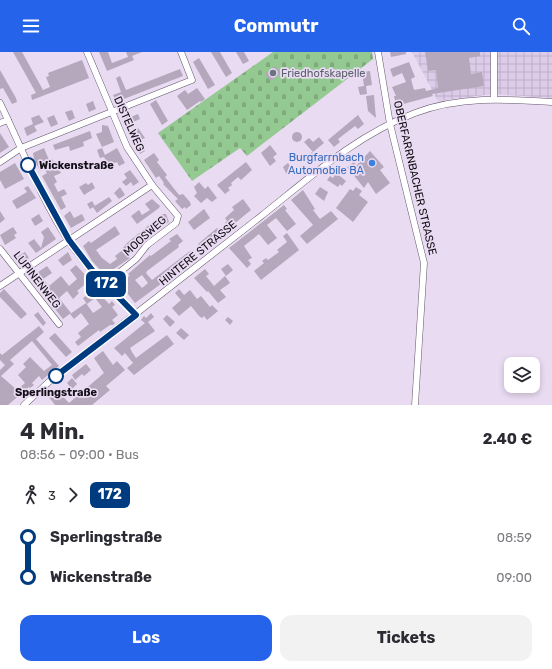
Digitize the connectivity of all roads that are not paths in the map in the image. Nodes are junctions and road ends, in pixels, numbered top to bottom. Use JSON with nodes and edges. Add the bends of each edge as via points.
{"nodes":[{"id":1,"x":87,"y":52,"type":"edge"},
{"id":2,"x":181,"y":52,"type":"edge"},
{"id":3,"x":378,"y":52,"type":"edge"},
{"id":4,"x":494,"y":52,"type":"edge"},
{"id":5,"x":494,"y":99,"type":"junction"},
{"id":6,"x":552,"y":102,"type":"edge"},
{"id":7,"x":0,"y":103,"type":"edge"},
{"id":8,"x":112,"y":112,"type":"junction"},
{"id":9,"x":8,"y":120,"type":"junction"},
{"id":10,"x":0,"y":123,"type":"edge"},
{"id":11,"x":390,"y":124,"type":"junction"},
{"id":12,"x":21,"y":148,"type":"junction"},
{"id":13,"x":0,"y":162,"type":"edge"},
{"id":14,"x":152,"y":185,"type":"junction"},
{"id":15,"x":178,"y":216,"type":"joint"},
{"id":16,"x":69,"y":240,"type":"junction"},
{"id":17,"x":0,"y":249,"type":"edge"},
{"id":18,"x":19,"y":273,"type":"junction"},
{"id":19,"x":105,"y":284,"type":"junction"},
{"id":20,"x":0,"y":286,"type":"edge"},
{"id":21,"x":136,"y":315,"type":"junction"},
{"id":22,"x":59,"y":324,"type":"dead end"},
{"id":23,"x":24,"y":405,"type":"edge"},
{"id":24,"x":415,"y":405,"type":"edge"}],
"edges":[{"from":1,"to":8,"type":"street","name":"DISTELWEG"},
{"from":2,"to":8,"type":"street","via":[[192,80]]},
{"from":3,"to":11,"type":"street","name":"OBERFARRNBACHER STRASSE"},
{"from":4,"to":5,"type":"street"},
{"from":5,"to":6,"type":"street","name":"HINTERE STRASSE"},
{"from":5,"to":11,"type":"street","name":"HINTERE STRASSE","via":[[430,108]]},
{"from":7,"to":9,"type":"street"},
{"from":8,"to":12,"type":"street"},
{"from":8,"to":14,"type":"street","name":"DISTELWEG","via":[[126,146]]},
{"from":9,"to":10,"type":"street"},
{"from":9,"to":12,"type":"street"},
{"from":11,"to":21,"type":"street","name":"HINTERE STRASSE","via":[[357,142]]},
{"from":11,"to":24,"type":"street","name":"OBERFARRNBACHER STRASSE","via":[[424,263]]},
{"from":12,"to":13,"type":"street"},
{"from":12,"to":16,"type":"street","via":[[47,203]]},
{"from":14,"to":15,"type":"street","name":"DISTELWEG"},
{"from":14,"to":16,"type":"street"},
{"from":15,"to":19,"type":"street","name":"MOOSWEG","via":[[176,222]]},
{"from":16,"to":18,"type":"street"},
{"from":16,"to":19,"type":"street"},
{"from":17,"to":18,"type":"street","name":"LUPINENWEG"},
{"from":18,"to":20,"type":"street"},
{"from":18,"to":22,"type":"street","name":"LUPINENWEG"},
{"from":19,"to":21,"type":"street"},
{"from":21,"to":23,"type":"street","name":"HINTERE STRASSE","via":[[52,379]]}]}
